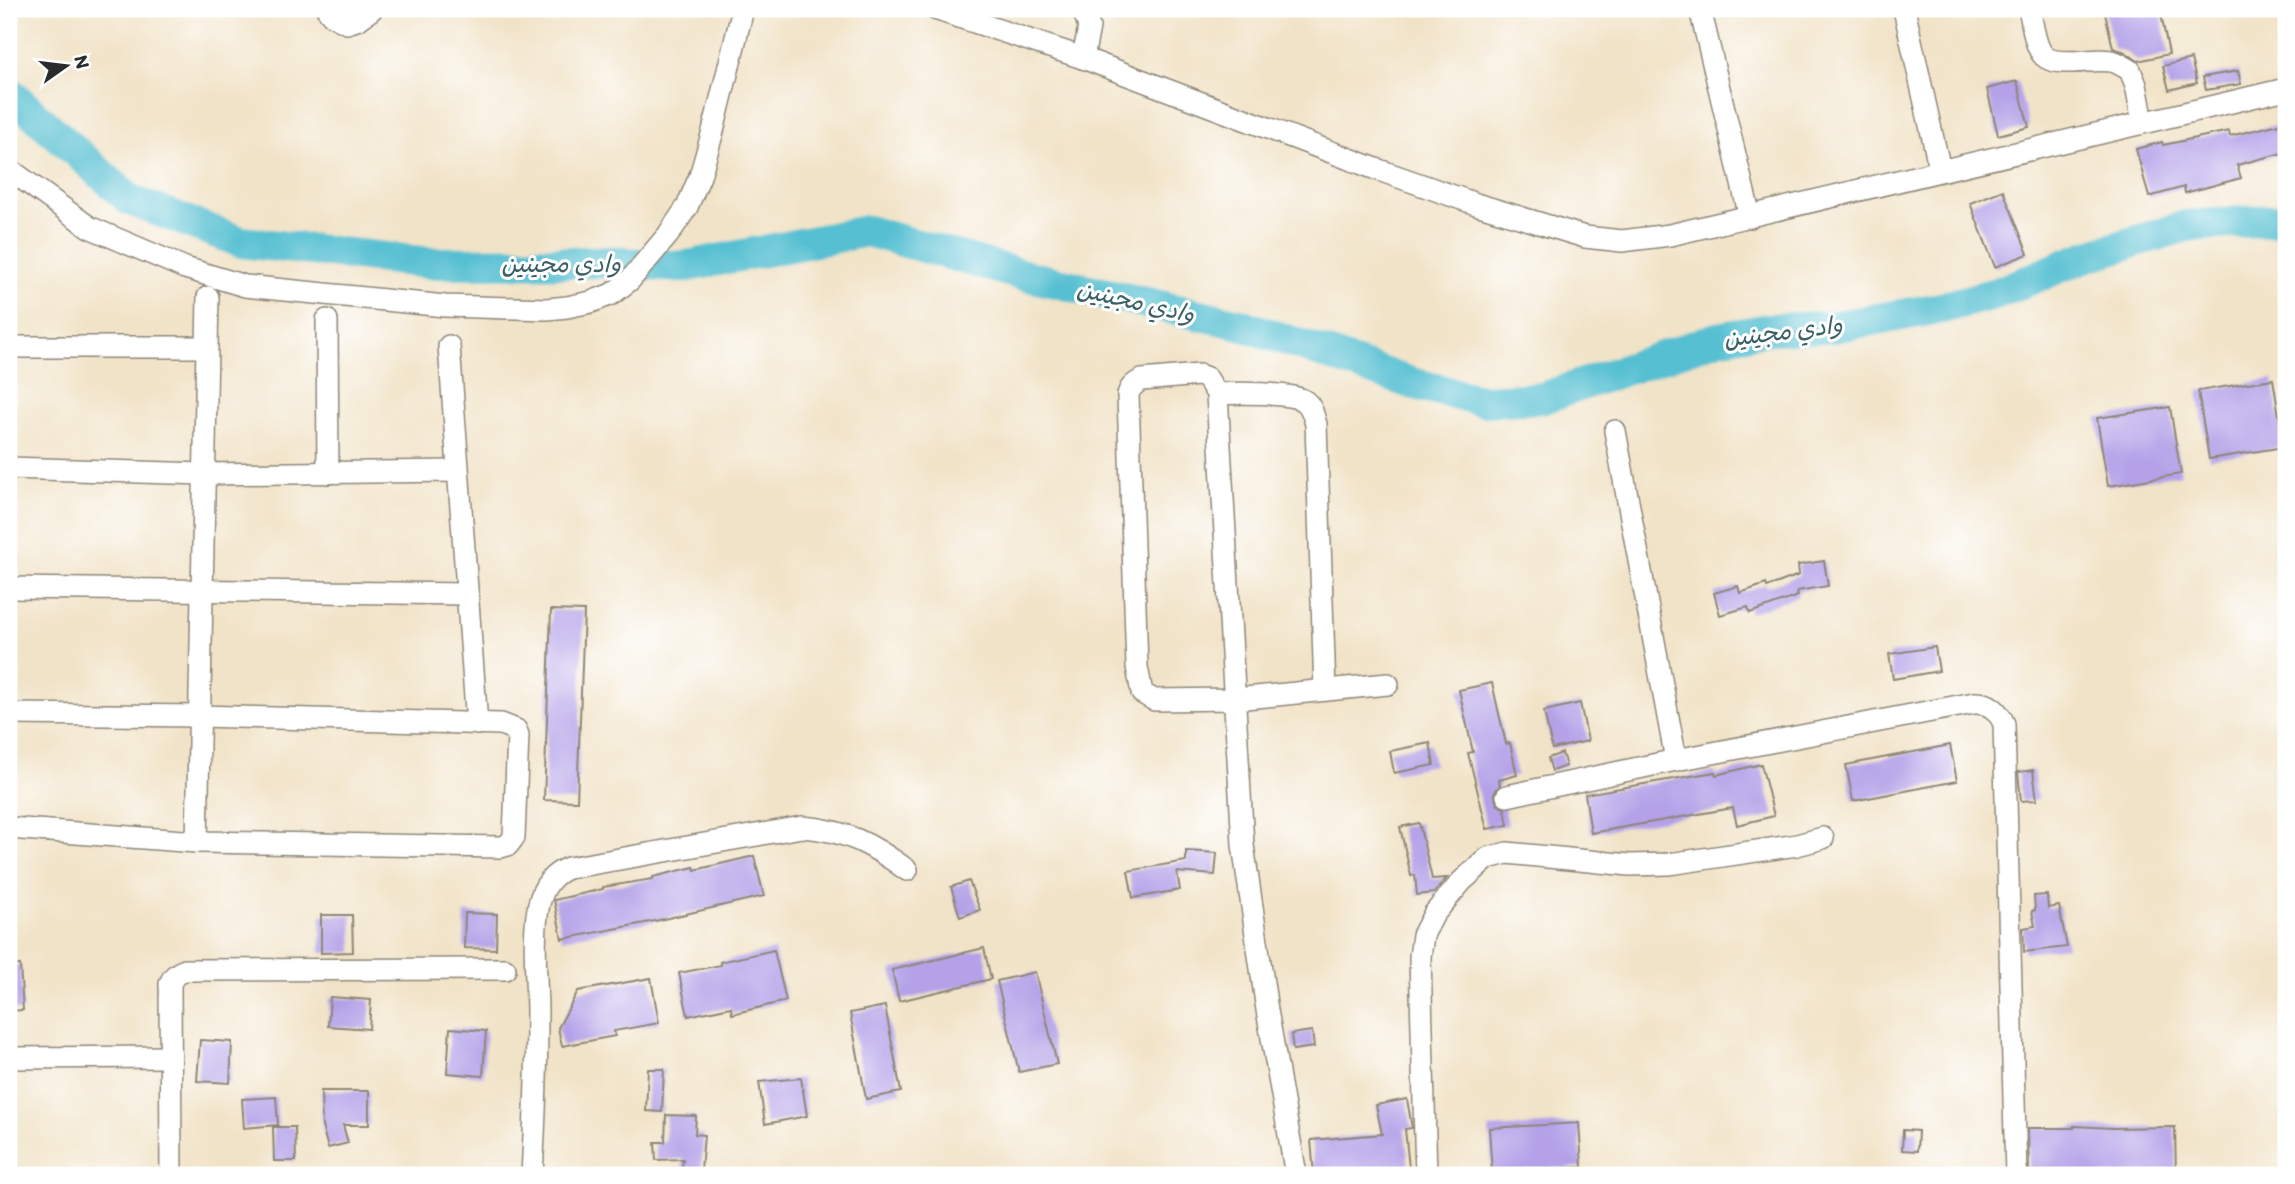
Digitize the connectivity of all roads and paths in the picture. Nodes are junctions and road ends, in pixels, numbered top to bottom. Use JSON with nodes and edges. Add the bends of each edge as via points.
{"nodes":[{"id":1,"x":327,"y":9,"type":"edge"},
{"id":2,"x":372,"y":9,"type":"edge"},
{"id":3,"x":743,"y":9,"type":"edge"},
{"id":4,"x":934,"y":9,"type":"edge"},
{"id":5,"x":1083,"y":9,"type":"edge"},
{"id":6,"x":1700,"y":9,"type":"edge"},
{"id":7,"x":1904,"y":9,"type":"edge"},
{"id":8,"x":2029,"y":9,"type":"edge"},
{"id":9,"x":1083,"y":58,"type":"junction"},
{"id":10,"x":2286,"y":89,"type":"edge"},
{"id":11,"x":2143,"y":122,"type":"junction"},
{"id":12,"x":9,"y":169,"type":"edge"},
{"id":13,"x":1940,"y":170,"type":"junction"},
{"id":14,"x":1750,"y":217,"type":"junction"},
{"id":15,"x":208,"y":297,"type":"dead end"},
{"id":16,"x":327,"y":320,"type":"dead end"},
{"id":17,"x":9,"y":346,"type":"edge"},
{"id":18,"x":206,"y":346,"type":"junction"},
{"id":19,"x":449,"y":346,"type":"dead end"},
{"id":20,"x":1217,"y":394,"type":"junction"},
{"id":21,"x":1615,"y":431,"type":"dead end"},
{"id":22,"x":9,"y":468,"type":"edge"},
{"id":23,"x":458,"y":471,"type":"junction"},
{"id":24,"x":328,"y":472,"type":"junction"},
{"id":25,"x":204,"y":474,"type":"junction"},
{"id":26,"x":9,"y":588,"type":"edge"},
{"id":27,"x":202,"y":592,"type":"junction"},
{"id":28,"x":467,"y":594,"type":"junction"},
{"id":29,"x":1388,"y":684,"type":"dead end"},
{"id":30,"x":1325,"y":690,"type":"junction"},
{"id":31,"x":1235,"y":699,"type":"junction"},
{"id":32,"x":9,"y":714,"type":"edge"},
{"id":33,"x":199,"y":716,"type":"junction"},
{"id":34,"x":477,"y":724,"type":"junction"},
{"id":35,"x":1676,"y":760,"type":"junction"},
{"id":36,"x":1507,"y":796,"type":"dead end"},
{"id":37,"x":9,"y":828,"type":"edge"},
{"id":38,"x":1823,"y":838,"type":"dead end"},
{"id":39,"x":197,"y":842,"type":"junction"},
{"id":40,"x":907,"y":870,"type":"dead end"},
{"id":41,"x":505,"y":968,"type":"dead end"},
{"id":42,"x":171,"y":1057,"type":"junction"},
{"id":43,"x":9,"y":1058,"type":"edge"},
{"id":44,"x":171,"y":1175,"type":"edge"},
{"id":45,"x":532,"y":1175,"type":"edge"},
{"id":46,"x":1296,"y":1175,"type":"edge"},
{"id":47,"x":1426,"y":1175,"type":"edge"},
{"id":48,"x":2016,"y":1175,"type":"edge"}],
"edges":[{"from":1,"to":2,"type":"street","via":[[347,23]]},
{"from":3,"to":12,"type":"street","via":[[716,120],[687,207],[630,280],[592,302],[547,309],[445,306],[245,286],[185,268],[104,234]]},
{"from":4,"to":9,"type":"street"},
{"from":5,"to":9,"type":"street","via":[[1088,27]]},
{"from":6,"to":14,"type":"street"},
{"from":7,"to":13,"type":"street"},
{"from":8,"to":11,"type":"street","via":[[2045,57],[2055,63],[2114,61],[2130,70]]},
{"from":9,"to":14,"type":"street","via":[[1376,169],[1585,237],[1640,240]]},
{"from":10,"to":11,"type":"street"},
{"from":11,"to":13,"type":"street"},
{"from":13,"to":14,"type":"street"},
{"from":15,"to":18,"type":"street"},
{"from":16,"to":24,"type":"street"},
{"from":17,"to":18,"type":"street"},
{"from":18,"to":25,"type":"street"},
{"from":19,"to":23,"type":"street"},
{"from":20,"to":30,"type":"street","via":[[1291,397],[1312,408]]},
{"from":20,"to":31,"type":"street"},
{"from":20,"to":31,"type":"street","via":[[1199,374],[1142,380],[1130,388],[1138,667],[1142,693],[1154,700]]},
{"from":21,"to":35,"type":"street"},
{"from":22,"to":25,"type":"street"},
{"from":23,"to":24,"type":"street"},
{"from":23,"to":28,"type":"street"},
{"from":24,"to":25,"type":"street"},
{"from":25,"to":27,"type":"street"},
{"from":26,"to":27,"type":"street"},
{"from":27,"to":28,"type":"street"},
{"from":27,"to":33,"type":"street"},
{"from":28,"to":34,"type":"street"},
{"from":29,"to":30,"type":"street"},
{"from":30,"to":31,"type":"street"},
{"from":31,"to":46,"type":"street","via":[[1239,797],[1250,894]]},
{"from":32,"to":33,"type":"street"},
{"from":33,"to":34,"type":"street"},
{"from":33,"to":39,"type":"street"},
{"from":34,"to":39,"type":"street","via":[[508,726],[518,735],[514,836],[508,845]]},
{"from":35,"to":36,"type":"street"},
{"from":35,"to":48,"type":"street","via":[[1973,703],[1997,711],[2004,724]]},
{"from":37,"to":39,"type":"street"},
{"from":38,"to":47,"type":"street","via":[[1669,864],[1630,865],[1507,853],[1488,858],[1434,914],[1423,935]]},
{"from":40,"to":45,"type":"street","via":[[849,835],[802,827],[559,871],[542,895],[537,921]]},
{"from":41,"to":42,"type":"street","via":[[185,970],[170,984]]},
{"from":42,"to":43,"type":"street"},
{"from":42,"to":44,"type":"street"}]}
